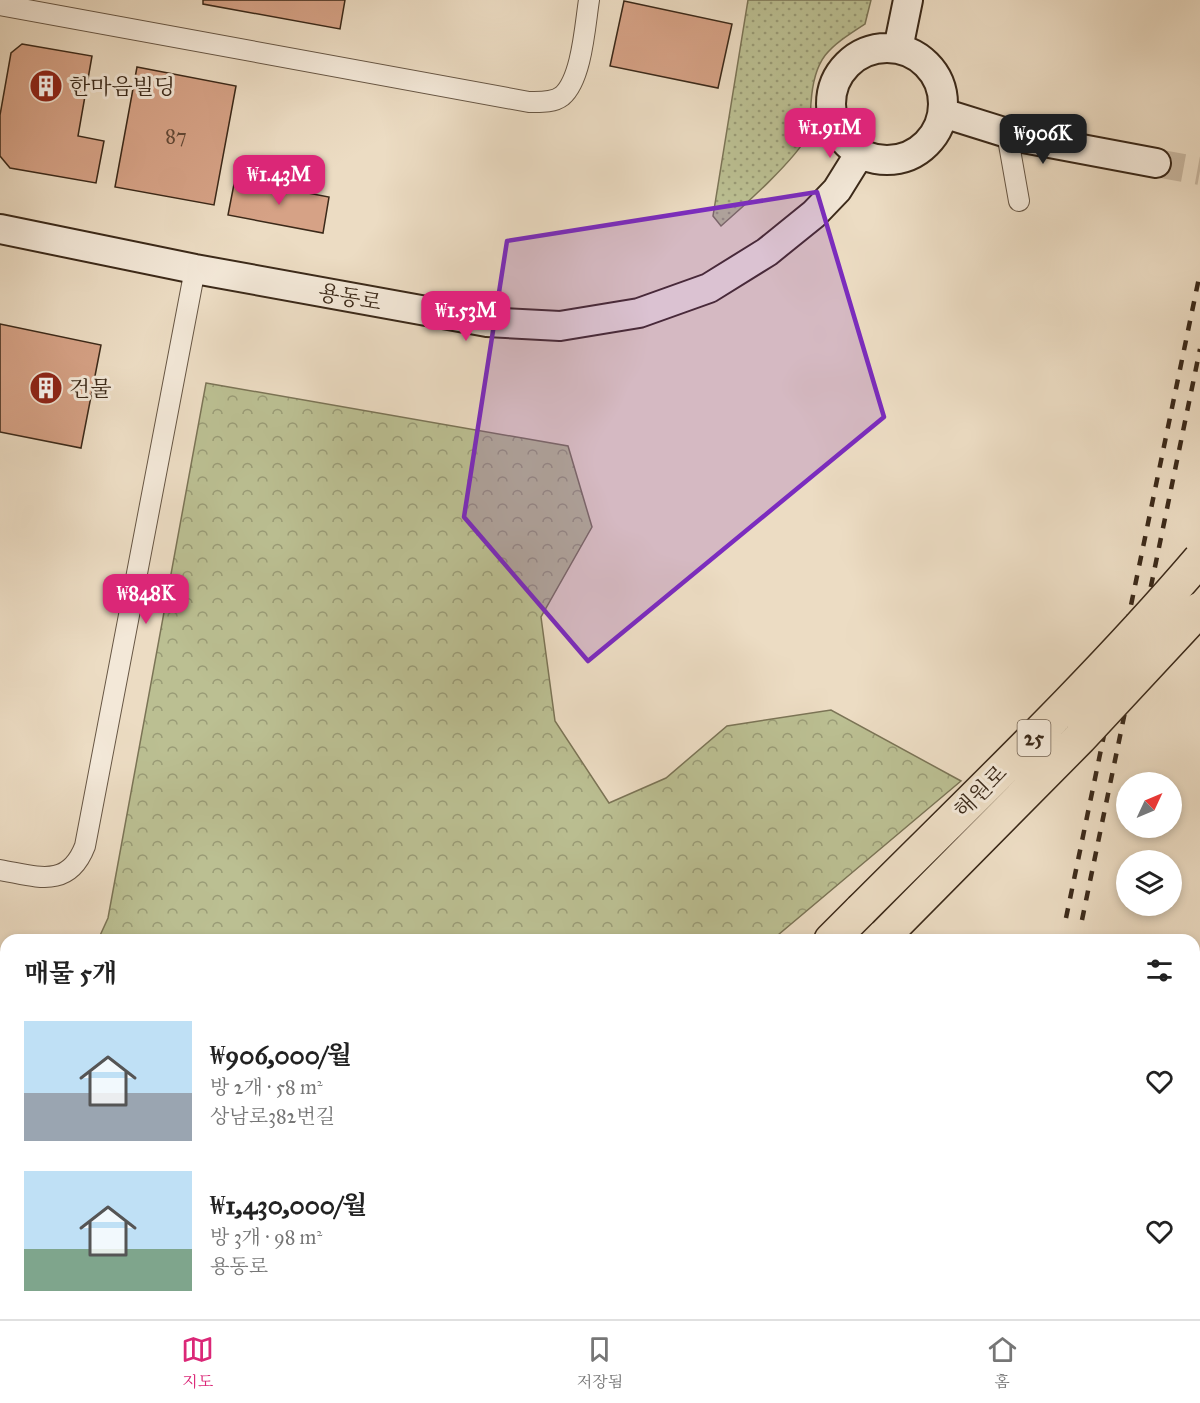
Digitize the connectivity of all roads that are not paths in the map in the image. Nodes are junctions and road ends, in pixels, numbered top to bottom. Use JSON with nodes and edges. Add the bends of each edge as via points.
{"nodes":[{"id":1,"x":589,"y":0,"type":"edge"},
{"id":2,"x":908,"y":0,"type":"edge"},
{"id":3,"x":0,"y":5,"type":"edge"},
{"id":4,"x":898,"y":49,"type":"junction"},
{"id":5,"x":943,"y":113,"type":"junction"},
{"id":6,"x":1007,"y":133,"type":"junction"},
{"id":7,"x":860,"y":153,"type":"junction"},
{"id":8,"x":1156,"y":163,"type":"tunnel mouth"},
{"id":9,"x":1019,"y":201,"type":"dead end"},
{"id":10,"x":0,"y":229,"type":"edge"},
{"id":11,"x":195,"y":269,"type":"junction"},
{"id":12,"x":1200,"y":559,"type":"edge"},
{"id":13,"x":1200,"y":609,"type":"edge"},
{"id":14,"x":0,"y":870,"type":"edge"},
{"id":15,"x":837,"y":934,"type":"edge"},
{"id":16,"x":886,"y":934,"type":"edge"}],
"edges":[{"from":1,"to":3,"type":"street","via":[[576,74],[562,95],[549,102],[529,102]]},
{"from":2,"to":4,"type":"street"},
{"from":4,"to":5,"type":"street","via":[[927,65],[942,95]]},
{"from":4,"to":7,"type":"street","via":[[861,54],[845,66],[835,82],[830,100],[832,120],[841,137]]},
{"from":5,"to":6,"type":"street"},
{"from":5,"to":7,"type":"street","via":[[925,146],[909,156],[890,161]]},
{"from":6,"to":8,"type":"street"},
{"from":6,"to":9,"type":"street"},
{"from":7,"to":11,"type":"street","name":"용동로","via":[[837,190],[767,252],[709,288],[639,314],[560,326],[488,322]]},
{"from":10,"to":11,"type":"street","name":"용동로"},
{"from":11,"to":14,"type":"street","via":[[85,846],[76,864],[50,878]]},
{"from":12,"to":15,"type":"highway","name":"해원로","number":"25","bridge":true,"via":[[1054,718]]},
{"from":13,"to":16,"type":"highway","name":"해원로","number":"25","bridge":true,"via":[[1080,738]]}]}
